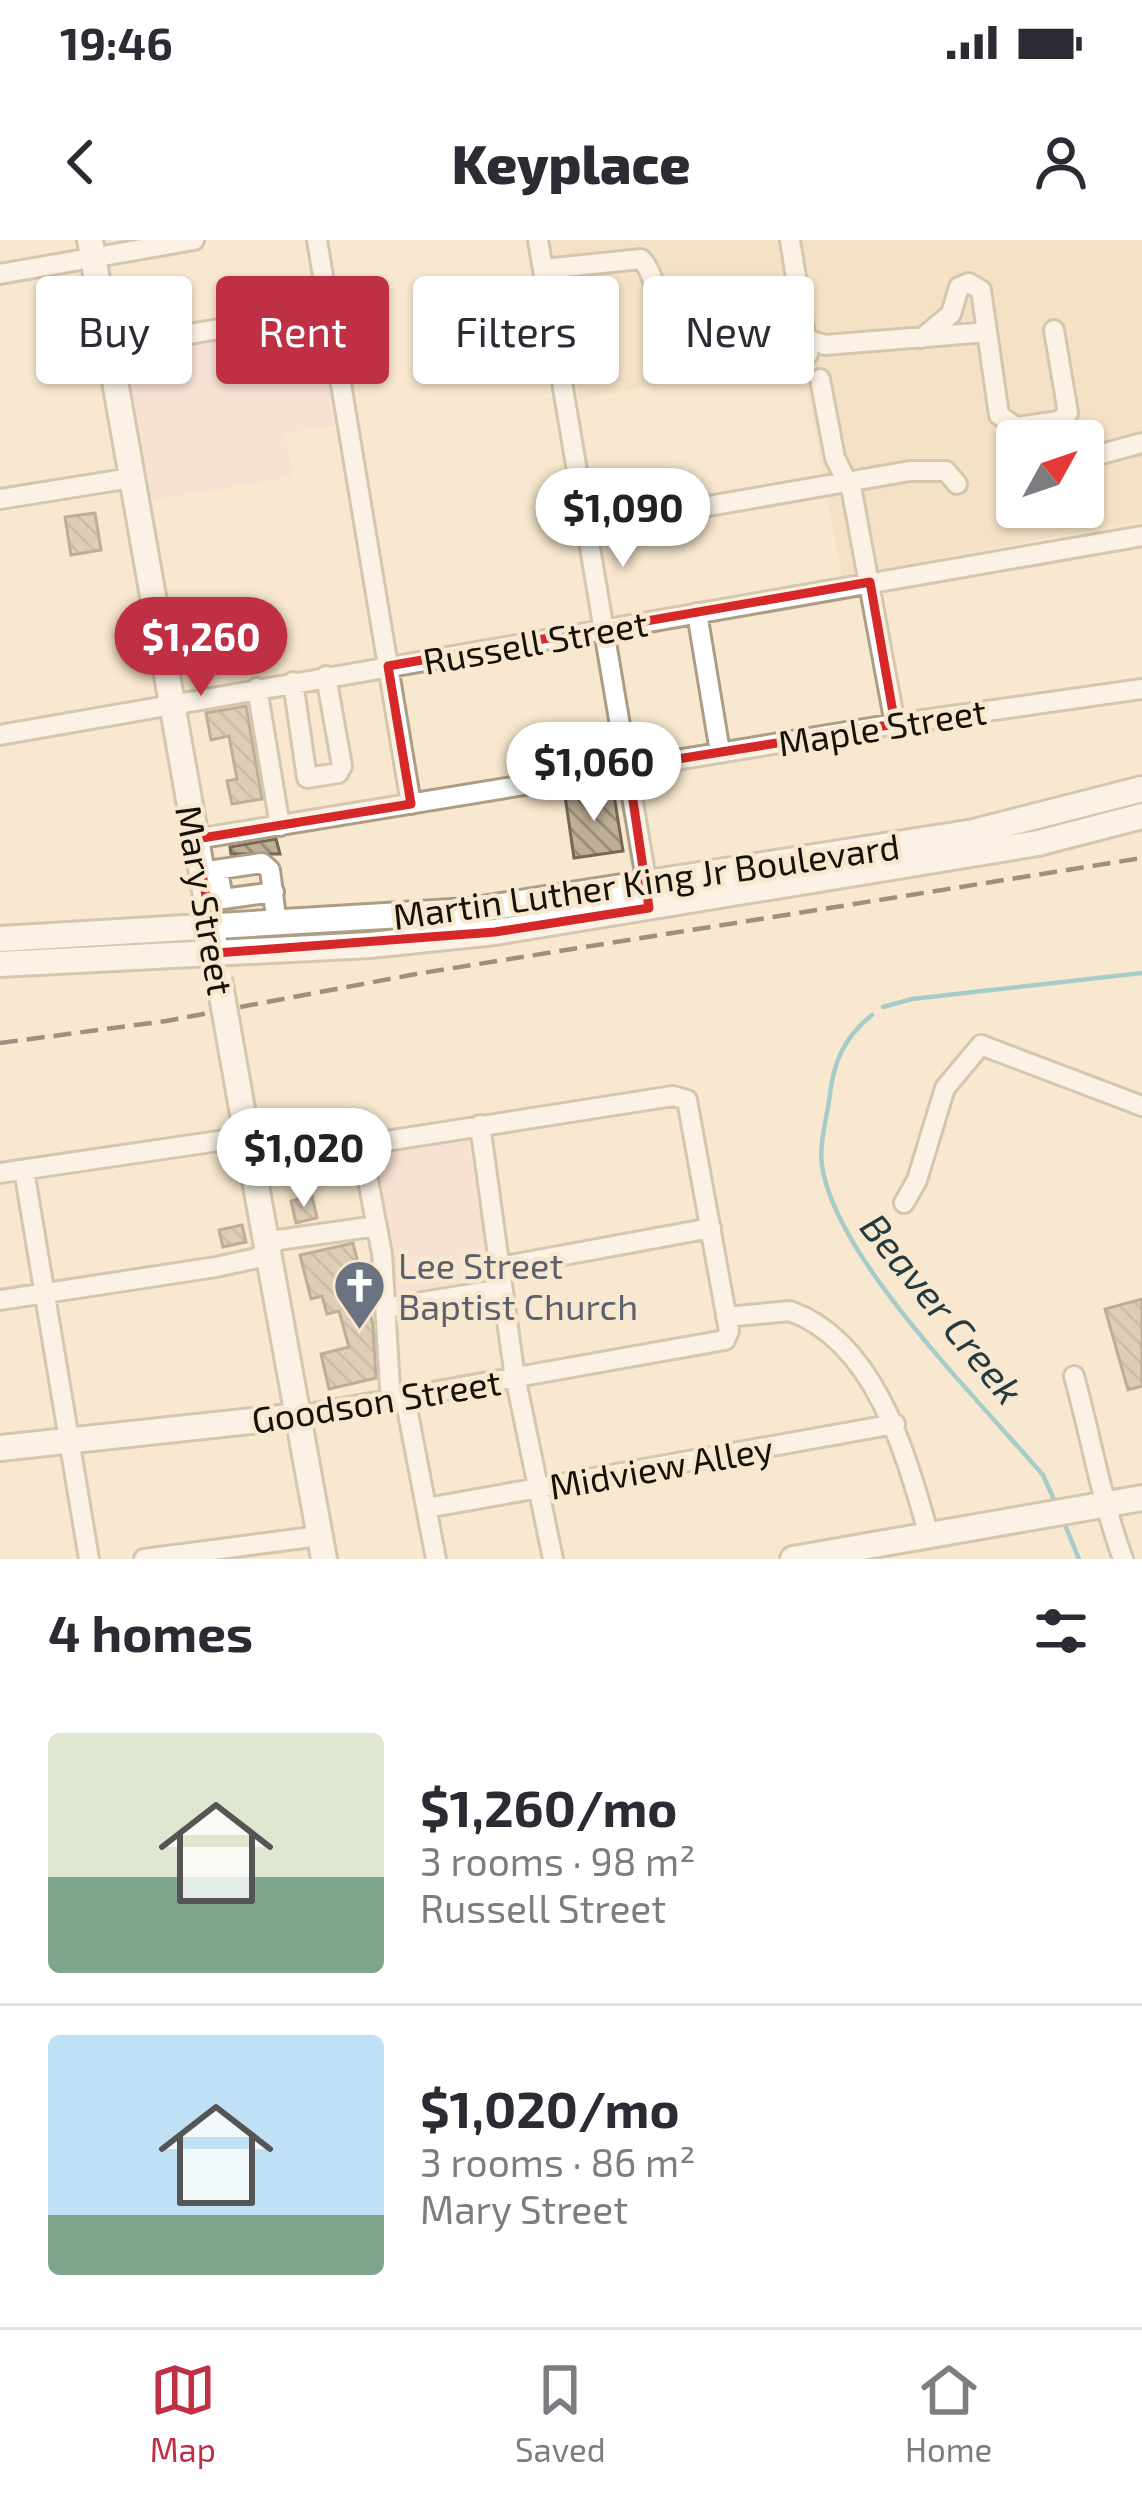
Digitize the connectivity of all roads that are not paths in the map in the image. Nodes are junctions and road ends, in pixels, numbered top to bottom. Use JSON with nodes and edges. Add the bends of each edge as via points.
{"nodes":[{"id":1,"x":194,"y":240,"type":"edge"},
{"id":2,"x":316,"y":240,"type":"edge"},
{"id":3,"x":538,"y":240,"type":"edge"},
{"id":4,"x":790,"y":240,"type":"edge"},
{"id":5,"x":91,"y":249,"type":"edge"},
{"id":6,"x":544,"y":269,"type":"junction"},
{"id":7,"x":0,"y":274,"type":"edge"},
{"id":8,"x":323,"y":276,"type":"edge"},
{"id":9,"x":651,"y":276,"type":"edge"},
{"id":10,"x":796,"y":276,"type":"edge"},
{"id":11,"x":1054,"y":330,"type":"dead end"},
{"id":12,"x":987,"y":332,"type":"junction"},
{"id":13,"x":922,"y":338,"type":"junction"},
{"id":14,"x":814,"y":346,"type":"edge"},
{"id":15,"x":820,"y":379,"type":"dead end"},
{"id":16,"x":115,"y":384,"type":"edge"},
{"id":17,"x":341,"y":384,"type":"edge"},
{"id":18,"x":1142,"y":442,"type":"edge"},
{"id":19,"x":1104,"y":453,"type":"edge"},
{"id":20,"x":131,"y":478,"type":"junction"},
{"id":21,"x":846,"y":480,"type":"junction"},
{"id":22,"x":957,"y":484,"type":"dead end"},
{"id":23,"x":0,"y":499,"type":"edge"},
{"id":24,"x":588,"y":527,"type":"junction"},
{"id":25,"x":1142,"y":536,"type":"edge"},
{"id":26,"x":870,"y":582,"type":"junction"},
{"id":27,"x":697,"y":613,"type":"junction"},
{"id":28,"x":606,"y":628,"type":"junction"},
{"id":29,"x":388,"y":666,"type":"junction"},
{"id":30,"x":326,"y":676,"type":"junction"},
{"id":31,"x":293,"y":682,"type":"junction"},
{"id":32,"x":256,"y":688,"type":"junction"},
{"id":33,"x":1142,"y":689,"type":"edge"},
{"id":34,"x":171,"y":703,"type":"junction"},
{"id":35,"x":895,"y":724,"type":"junction"},
{"id":36,"x":0,"y":735,"type":"edge"},
{"id":37,"x":720,"y":752,"type":"junction"},
{"id":38,"x":628,"y":767,"type":"junction"},
{"id":39,"x":307,"y":778,"type":"junction"},
{"id":40,"x":274,"y":785,"type":"junction"},
{"id":41,"x":1142,"y":789,"type":"edge"},
{"id":42,"x":411,"y":804,"type":"junction"},
{"id":43,"x":1142,"y":816,"type":"edge"},
{"id":44,"x":280,"y":826,"type":"junction"},
{"id":45,"x":196,"y":839,"type":"junction"},
{"id":46,"x":210,"y":871,"type":"junction"},
{"id":47,"x":274,"y":892,"type":"junction"},
{"id":48,"x":648,"y":895,"type":"junction"},
{"id":49,"x":277,"y":926,"type":"junction"},
{"id":50,"x":0,"y":939,"type":"edge"},
{"id":51,"x":216,"y":954,"type":"junction"},
{"id":52,"x":0,"y":964,"type":"edge"},
{"id":53,"x":1142,"y":1106,"type":"edge"},
{"id":54,"x":480,"y":1125,"type":"junction"},
{"id":55,"x":362,"y":1144,"type":"junction"},
{"id":56,"x":250,"y":1151,"type":"junction"},
{"id":57,"x":24,"y":1170,"type":"junction"},
{"id":58,"x":0,"y":1173,"type":"edge"},
{"id":59,"x":904,"y":1203,"type":"dead end"},
{"id":60,"x":377,"y":1226,"type":"junction"},
{"id":61,"x":711,"y":1228,"type":"junction"},
{"id":62,"x":268,"y":1249,"type":"junction"},
{"id":63,"x":499,"y":1267,"type":"junction"},
{"id":64,"x":502,"y":1289,"type":"junction"},
{"id":65,"x":45,"y":1293,"type":"junction"},
{"id":66,"x":0,"y":1300,"type":"edge"},
{"id":67,"x":386,"y":1308,"type":"junction"},
{"id":68,"x":726,"y":1317,"type":"junction"},
{"id":69,"x":1074,"y":1376,"type":"dead end"},
{"id":70,"x":515,"y":1377,"type":"junction"},
{"id":71,"x":398,"y":1398,"type":"junction"},
{"id":72,"x":298,"y":1416,"type":"junction"},
{"id":73,"x":895,"y":1424,"type":"junction"},
{"id":74,"x":69,"y":1440,"type":"junction"},
{"id":75,"x":0,"y":1448,"type":"edge"},
{"id":76,"x":540,"y":1487,"type":"junction"},
{"id":77,"x":1142,"y":1498,"type":"edge"},
{"id":78,"x":1091,"y":1506,"type":"junction"},
{"id":79,"x":427,"y":1508,"type":"junction"},
{"id":80,"x":928,"y":1532,"type":"junction"},
{"id":81,"x":322,"y":1548,"type":"edge"},
{"id":82,"x":89,"y":1559,"type":"edge"},
{"id":83,"x":144,"y":1559,"type":"edge"},
{"id":84,"x":436,"y":1559,"type":"edge"},
{"id":85,"x":553,"y":1559,"type":"edge"},
{"id":86,"x":793,"y":1559,"type":"edge"},
{"id":87,"x":1123,"y":1559,"type":"edge"}],
"edges":[{"from":1,"to":5,"type":"street"},
{"from":2,"to":8,"type":"street"},
{"from":3,"to":6,"type":"street"},
{"from":4,"to":10,"type":"street"},
{"from":5,"to":7,"type":"street"},
{"from":6,"to":9,"type":"street","via":[[640,259]]},
{"from":6,"to":24,"type":"street"},
{"from":11,"to":12,"type":"street","via":[[1068,413],[1016,427],[999,415]]},
{"from":12,"to":13,"type":"street"},
{"from":12,"to":13,"type":"street","via":[[984,297],[969,284],[956,292],[951,314]]},
{"from":13,"to":14,"type":"street"},
{"from":15,"to":21,"type":"street"},
{"from":16,"to":20,"type":"main road","name":"Mary Street"},
{"from":17,"to":29,"type":"street"},
{"from":18,"to":19,"type":"street"},
{"from":20,"to":23,"type":"street"},
{"from":20,"to":34,"type":"main road","name":"Mary Street"},
{"from":21,"to":22,"type":"street","via":[[939,470]]},
{"from":21,"to":24,"type":"street"},
{"from":21,"to":26,"type":"street"},
{"from":24,"to":28,"type":"street"},
{"from":25,"to":26,"type":"street","name":"Russell Street"},
{"from":26,"to":27,"type":"street","name":"Russell Street"},
{"from":26,"to":35,"type":"street"},
{"from":27,"to":28,"type":"street","name":"Russell Street"},
{"from":27,"to":37,"type":"street"},
{"from":28,"to":29,"type":"street","name":"Russell Street"},
{"from":28,"to":38,"type":"street"},
{"from":29,"to":30,"type":"street","name":"Russell Street"},
{"from":29,"to":42,"type":"street"},
{"from":30,"to":31,"type":"street","name":"Russell Street"},
{"from":30,"to":39,"type":"street","via":[[342,766]]},
{"from":31,"to":32,"type":"street","name":"Russell Street"},
{"from":31,"to":39,"type":"street"},
{"from":32,"to":34,"type":"street","name":"Russell Street"},
{"from":32,"to":40,"type":"street"},
{"from":33,"to":35,"type":"street","name":"Maple Street"},
{"from":34,"to":36,"type":"street","name":"Russell Street"},
{"from":34,"to":45,"type":"main road","name":"Mary Street"},
{"from":35,"to":37,"type":"street","name":"Maple Street"},
{"from":37,"to":38,"type":"street","name":"Maple Street"},
{"from":38,"to":42,"type":"street","name":"Maple Street"},
{"from":38,"to":48,"type":"street"},
{"from":39,"to":40,"type":"street"},
{"from":40,"to":44,"type":"street"},
{"from":41,"to":48,"type":"main road","name":"Martin Luther King Jr Boulevard","via":[[974,832]]},
{"from":42,"to":44,"type":"street","name":"Maple Street"},
{"from":43,"to":48,"type":"main road","name":"Martin Luther King Jr Boulevard","via":[[1038,844]]},
{"from":44,"to":45,"type":"street","name":"Maple Street"},
{"from":45,"to":46,"type":"main road","name":"Mary Street"},
{"from":46,"to":47,"type":"street","via":[[223,899]]},
{"from":46,"to":47,"type":"street","via":[[262,863]]},
{"from":46,"to":51,"type":"main road","name":"Mary Street"},
{"from":47,"to":49,"type":"street"},
{"from":48,"to":49,"type":"main road","name":"Martin Luther King Jr Boulevard"},
{"from":48,"to":51,"type":"main road","name":"Martin Luther King Jr Boulevard","via":[[495,932]]},
{"from":49,"to":51,"type":"main road","name":"Martin Luther King Jr Boulevard"},
{"from":50,"to":51,"type":"main road","name":"Martin Luther King Jr Boulevard"},
{"from":51,"to":52,"type":"main road","name":"Martin Luther King Jr Boulevard"},
{"from":51,"to":56,"type":"main road","name":"Mary Street","bridge":true},
{"from":53,"to":59,"type":"street","via":[[981,1045],[947,1084]]},
{"from":54,"to":55,"type":"street"},
{"from":54,"to":61,"type":"street","via":[[682,1096]]},
{"from":54,"to":63,"type":"street"},
{"from":55,"to":56,"type":"street","via":[[261,1160]]},
{"from":55,"to":60,"type":"street"},
{"from":56,"to":57,"type":"street","via":[[225,1140]]},
{"from":56,"to":62,"type":"main road","name":"Mary Street"},
{"from":57,"to":58,"type":"street"},
{"from":57,"to":65,"type":"street"},
{"from":60,"to":62,"type":"street","via":[[278,1240]]},
{"from":60,"to":67,"type":"street"},
{"from":61,"to":63,"type":"street"},
{"from":61,"to":68,"type":"street"},
{"from":62,"to":65,"type":"street","via":[[216,1267]]},
{"from":62,"to":72,"type":"main road","name":"Mary Street"},
{"from":63,"to":64,"type":"street"},
{"from":64,"to":67,"type":"street"},
{"from":64,"to":70,"type":"street"},
{"from":65,"to":66,"type":"street"},
{"from":65,"to":74,"type":"street"},
{"from":67,"to":71,"type":"street","via":[[390,1388]]},
{"from":68,"to":70,"type":"street","name":"Goodson Street","via":[[729,1336],[721,1342]]},
{"from":68,"to":73,"type":"street","via":[[800,1314],[852,1361]]},
{"from":69,"to":78,"type":"street","via":[[1100,1474]]},
{"from":70,"to":71,"type":"street","name":"Goodson Street"},
{"from":70,"to":76,"type":"street"},
{"from":71,"to":72,"type":"street","name":"Goodson Street"},
{"from":71,"to":79,"type":"street","via":[[407,1408]]},
{"from":72,"to":74,"type":"main road","name":"Goodson Street"},
{"from":72,"to":81,"type":"main road","name":"Mary Street"},
{"from":73,"to":76,"type":"street","name":"Midview Alley"},
{"from":73,"to":80,"type":"street"},
{"from":74,"to":75,"type":"main road","name":"Goodson Street"},
{"from":74,"to":82,"type":"street"},
{"from":76,"to":79,"type":"street","name":"Midview Alley"},
{"from":76,"to":85,"type":"street"},
{"from":77,"to":78,"type":"main road"},
{"from":78,"to":80,"type":"main road"},
{"from":78,"to":87,"type":"street"},
{"from":79,"to":84,"type":"street"},
{"from":80,"to":86,"type":"main road"},
{"from":81,"to":83,"type":"street"}]}
